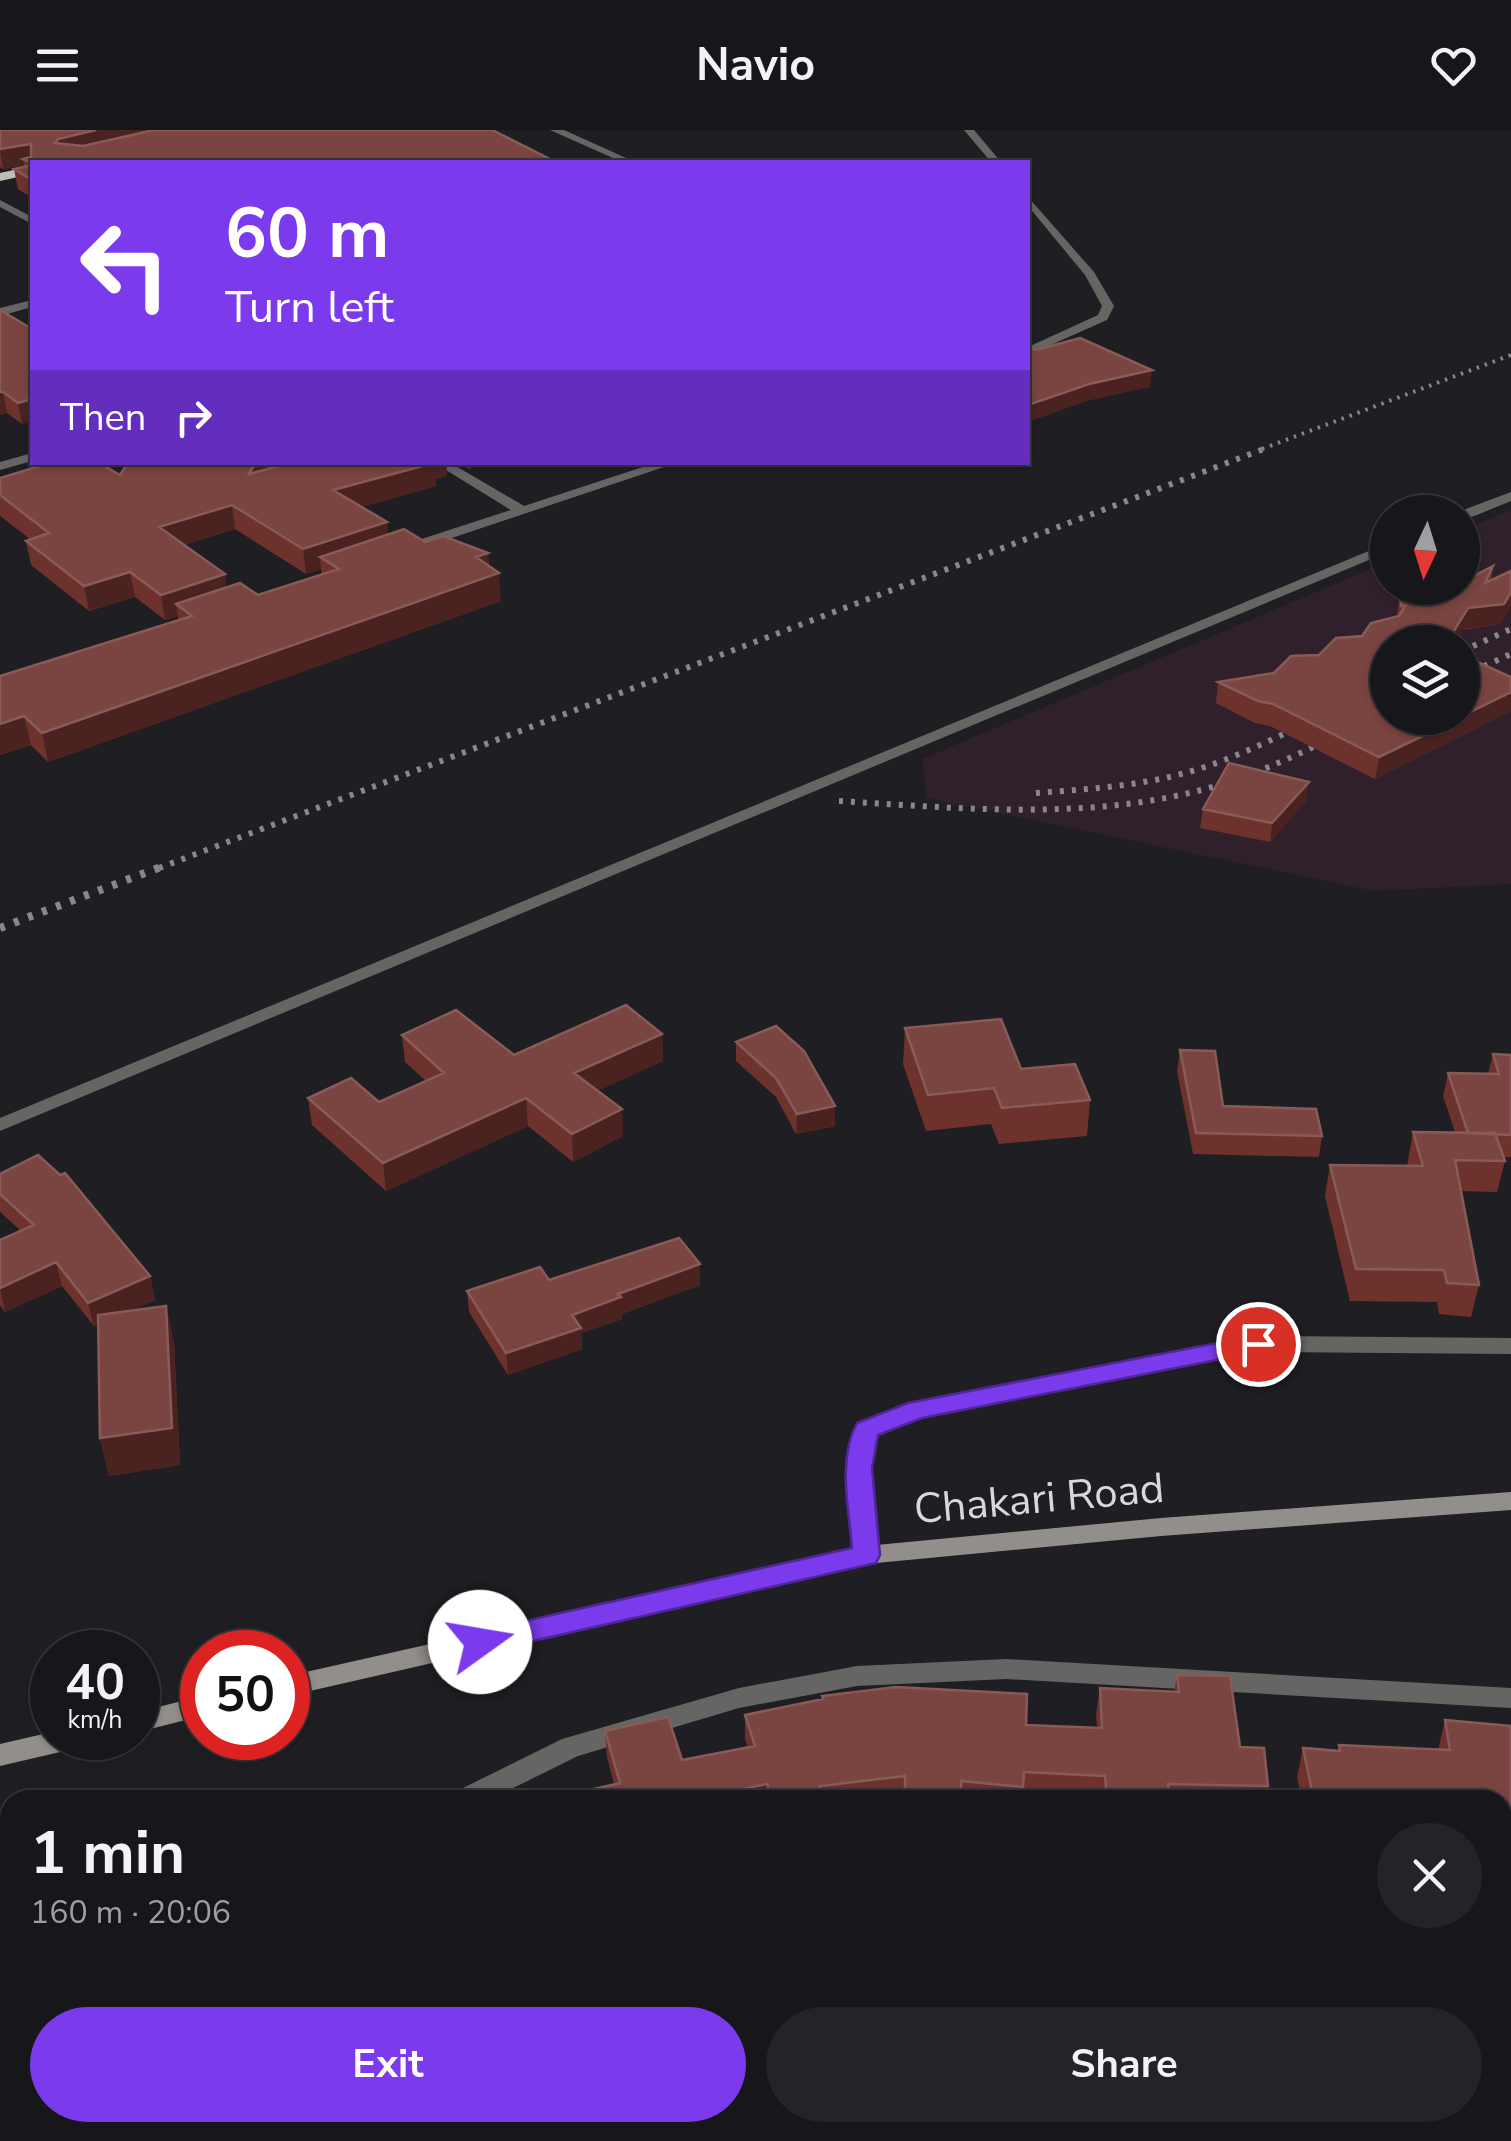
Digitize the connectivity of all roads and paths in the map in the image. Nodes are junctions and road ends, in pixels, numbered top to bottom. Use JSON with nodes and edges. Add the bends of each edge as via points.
{"nodes":[{"id":1,"x":555,"y":130,"type":"edge"},
{"id":2,"x":969,"y":130,"type":"edge"},
{"id":3,"x":616,"y":156,"type":"junction"},
{"id":4,"x":600,"y":160,"type":"edge"},
{"id":5,"x":625,"y":160,"type":"edge"},
{"id":6,"x":994,"y":160,"type":"edge"},
{"id":7,"x":30,"y":170,"type":"edge"},
{"id":8,"x":0,"y":178,"type":"edge"},
{"id":9,"x":1030,"y":202,"type":"edge"},
{"id":10,"x":0,"y":204,"type":"edge"},
{"id":11,"x":30,"y":219,"type":"edge"},
{"id":12,"x":30,"y":304,"type":"edge"},
{"id":13,"x":0,"y":312,"type":"edge"},
{"id":14,"x":1030,"y":335,"type":"edge"},
{"id":15,"x":1051,"y":344,"type":"junction"},
{"id":16,"x":1030,"y":350,"type":"edge"},
{"id":17,"x":30,"y":458,"type":"edge"},
{"id":18,"x":443,"y":465,"type":"edge"},
{"id":19,"x":663,"y":465,"type":"edge"},
{"id":20,"x":0,"y":466,"type":"edge"},
{"id":21,"x":1511,"y":496,"type":"edge"},
{"id":22,"x":1480,"y":509,"type":"edge"},
{"id":23,"x":521,"y":510,"type":"junction"},
{"id":24,"x":388,"y":554,"type":"edge"},
{"id":25,"x":1370,"y":555,"type":"edge"},
{"id":26,"x":0,"y":1125,"type":"edge"},
{"id":27,"x":1511,"y":1346,"type":"edge"},
{"id":28,"x":1511,"y":1501,"type":"edge"},
{"id":29,"x":866,"y":1555,"type":"junction"},
{"id":30,"x":310,"y":1681,"type":"edge"},
{"id":31,"x":1511,"y":1698,"type":"edge"},
{"id":32,"x":30,"y":1749,"type":"edge"},
{"id":33,"x":0,"y":1756,"type":"edge"},
{"id":34,"x":484,"y":1790,"type":"edge"}],
"edges":[{"from":1,"to":3,"type":"street"},
{"from":2,"to":6,"type":"street"},
{"from":3,"to":4,"type":"street"},
{"from":3,"to":5,"type":"street"},
{"from":7,"to":8,"type":"highway"},
{"from":9,"to":15,"type":"street","via":[[1108,306],[1103,317]]},
{"from":10,"to":11,"type":"street"},
{"from":12,"to":13,"type":"street"},
{"from":14,"to":15,"type":"street"},
{"from":15,"to":16,"type":"street"},
{"from":17,"to":20,"type":"street"},
{"from":18,"to":23,"type":"street"},
{"from":19,"to":23,"type":"street"},
{"from":21,"to":22,"type":"street"},
{"from":23,"to":24,"type":"street"},
{"from":25,"to":26,"type":"street"},
{"from":27,"to":29,"type":"street","via":[[1258,1344],[917,1409],[866,1430],[859,1468]]},
{"from":28,"to":29,"type":"main road","name":"Chakari Road"},
{"from":29,"to":30,"type":"main road","name":"Chakari Road"},
{"from":31,"to":34,"type":"street","via":[[1006,1669],[857,1676],[739,1698],[571,1747]]},
{"from":32,"to":33,"type":"main road"}]}
